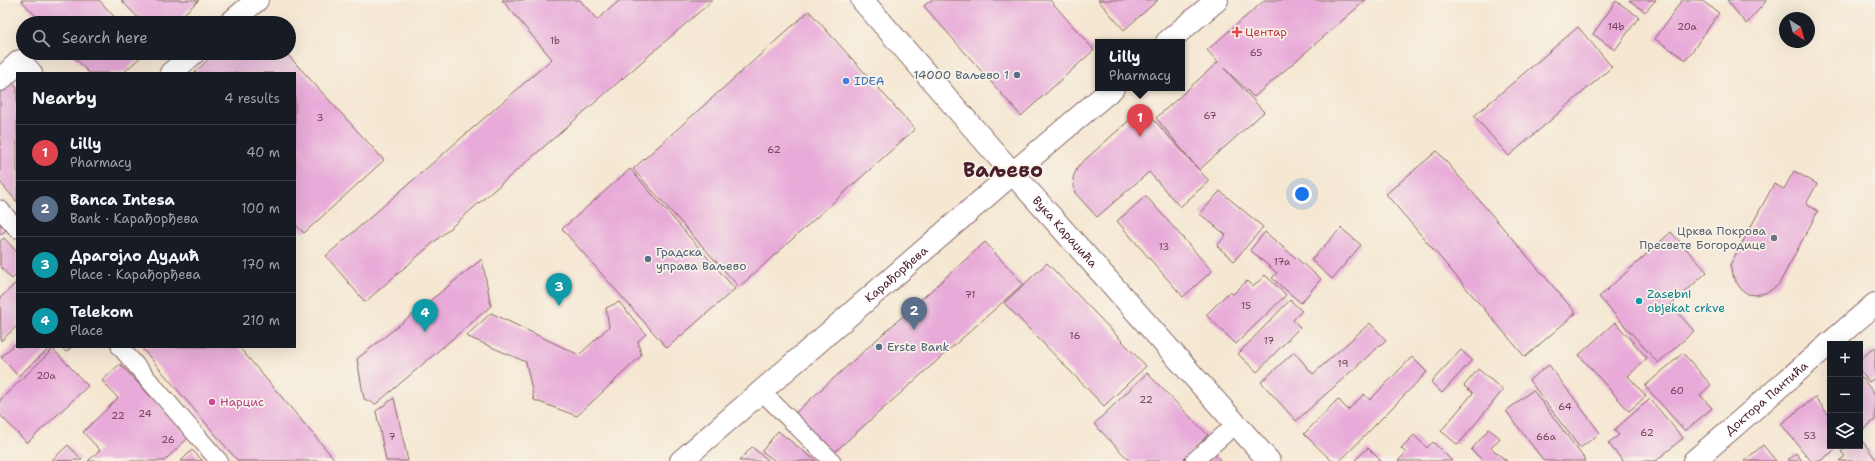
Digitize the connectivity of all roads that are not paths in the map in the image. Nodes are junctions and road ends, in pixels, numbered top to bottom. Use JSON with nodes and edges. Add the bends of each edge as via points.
{"nodes":[{"id":1,"x":257,"y":0,"type":"edge"},
{"id":2,"x":862,"y":0,"type":"edge"},
{"id":3,"x":1217,"y":0,"type":"edge"},
{"id":4,"x":238,"y":16,"type":"edge"},
{"id":5,"x":1171,"y":39,"type":"edge"},
{"id":6,"x":186,"y":60,"type":"edge"},
{"id":7,"x":30,"y":72,"type":"edge"},
{"id":8,"x":172,"y":72,"type":"edge"},
{"id":9,"x":0,"y":80,"type":"edge"},
{"id":10,"x":1109,"y":91,"type":"edge"},
{"id":11,"x":1012,"y":173,"type":"junction"},
{"id":12,"x":0,"y":209,"type":"edge"},
{"id":13,"x":16,"y":228,"type":"edge"},
{"id":14,"x":1875,"y":304,"type":"edge"},
{"id":15,"x":121,"y":348,"type":"edge"},
{"id":16,"x":761,"y":391,"type":"junction"},
{"id":17,"x":1236,"y":424,"type":"junction"},
{"id":18,"x":219,"y":461,"type":"edge"},
{"id":19,"x":681,"y":461,"type":"edge"},
{"id":20,"x":832,"y":461,"type":"edge"},
{"id":21,"x":1194,"y":461,"type":"edge"},
{"id":22,"x":1269,"y":461,"type":"edge"},
{"id":23,"x":1694,"y":461,"type":"edge"}],
"edges":[{"from":1,"to":4,"type":"street"},
{"from":2,"to":11,"type":"street","name":"Вука Караџића"},
{"from":3,"to":5,"type":"street"},
{"from":6,"to":8,"type":"street"},
{"from":7,"to":9,"type":"street","via":[[20,61]]},
{"from":10,"to":11,"type":"street","name":"Карађорђева"},
{"from":11,"to":16,"type":"street","name":"Карађорђева"},
{"from":11,"to":17,"type":"street","name":"Вука Караџића"},
{"from":12,"to":13,"type":"lane"},
{"from":14,"to":23,"type":"street","name":"Доктора Пантића"},
{"from":15,"to":18,"type":"lane"},
{"from":16,"to":19,"type":"street","name":"Карађорђева"},
{"from":16,"to":20,"type":"lane"},
{"from":17,"to":21,"type":"lane"},
{"from":17,"to":22,"type":"street","name":"Вука Караџића"}]}
